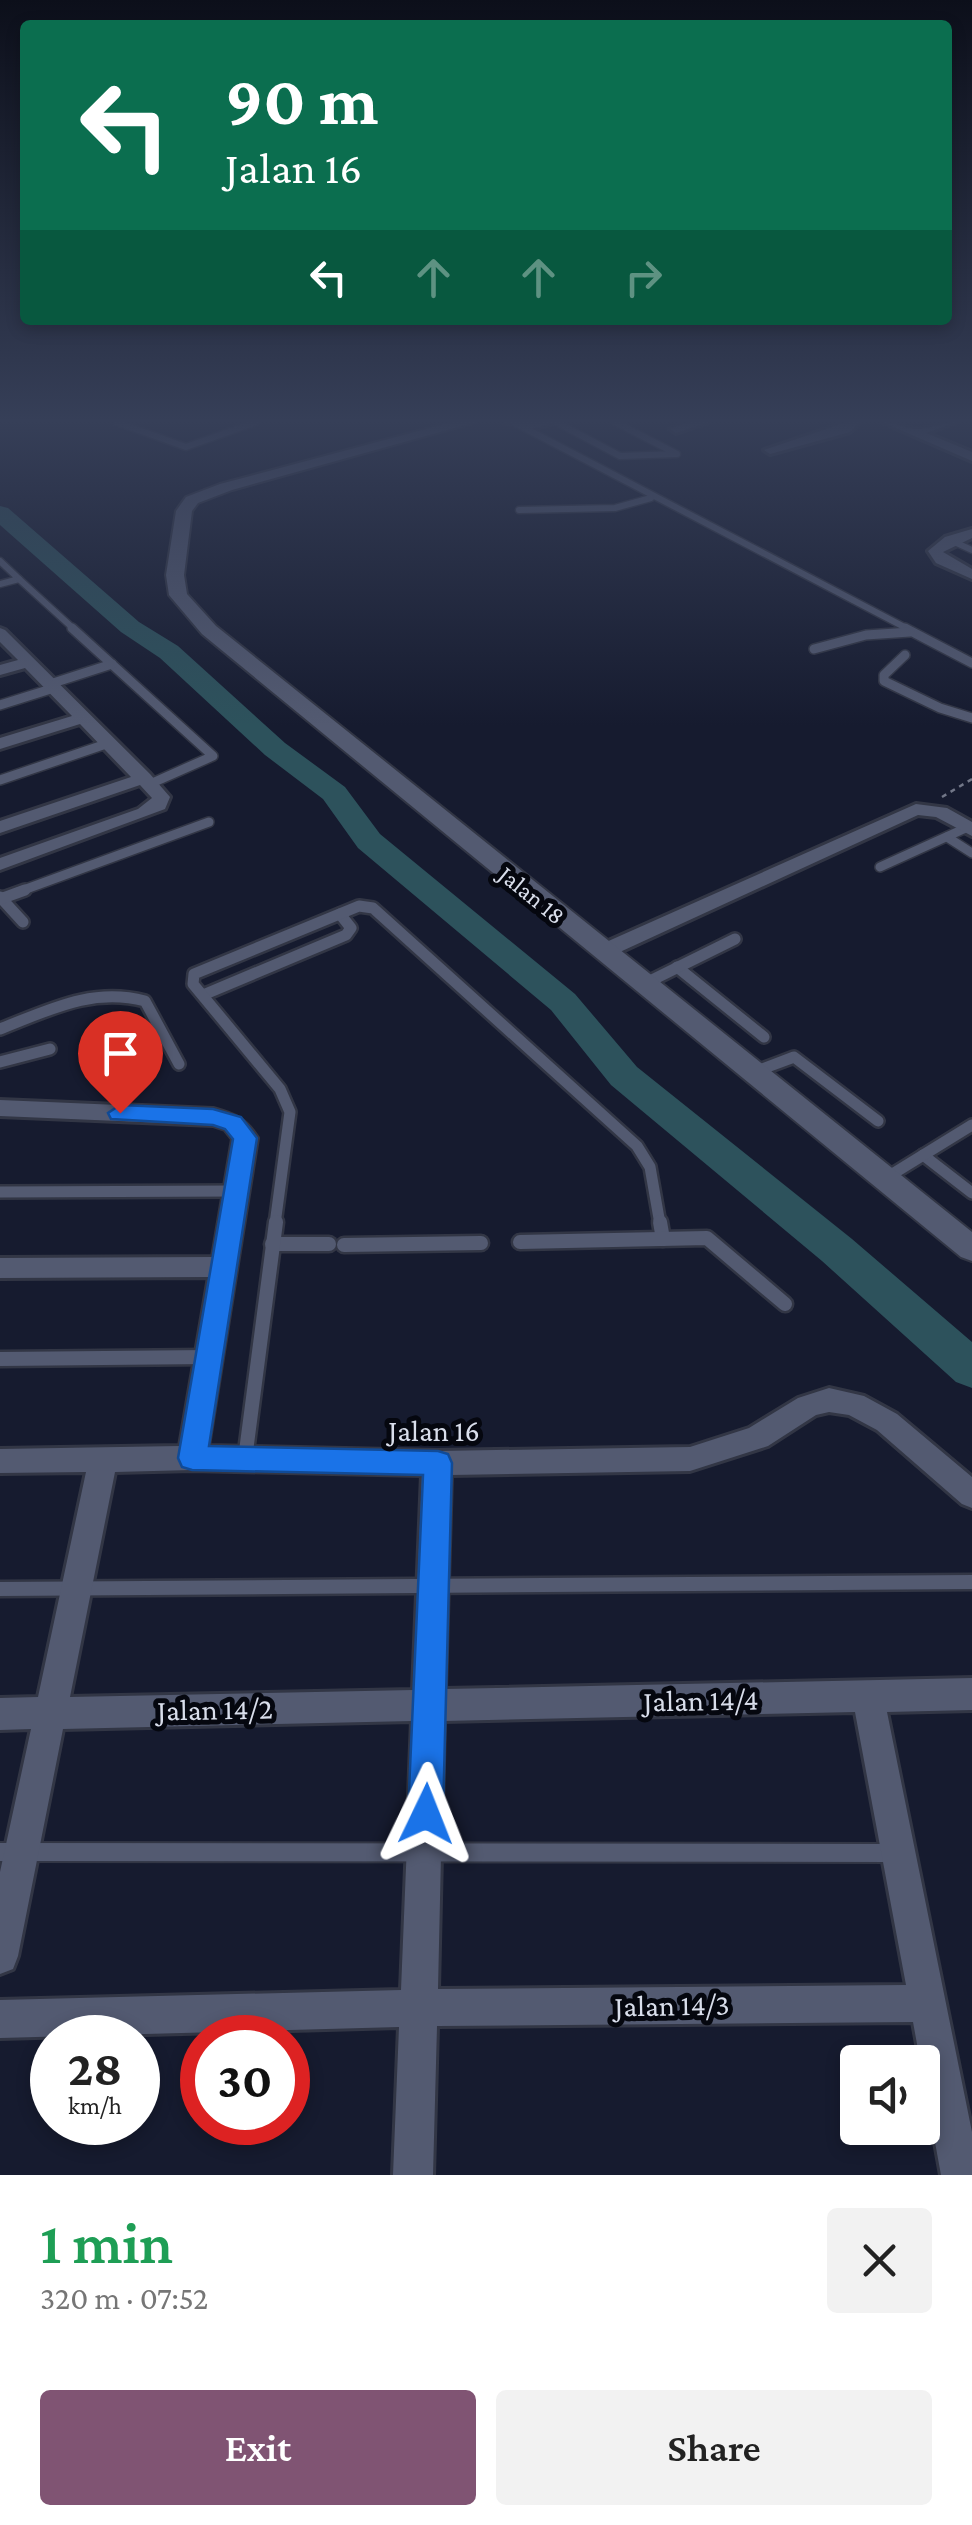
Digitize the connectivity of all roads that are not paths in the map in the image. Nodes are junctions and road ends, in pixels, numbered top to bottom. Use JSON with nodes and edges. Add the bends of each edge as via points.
{"nodes":[{"id":1,"x":182,"y":524,"type":"edge"},
{"id":2,"x":701,"y":524,"type":"edge"},
{"id":3,"x":972,"y":533,"type":"edge"},
{"id":4,"x":950,"y":540,"type":"junction"},
{"id":5,"x":972,"y":550,"type":"edge"},
{"id":6,"x":0,"y":561,"type":"edge"},
{"id":7,"x":972,"y":575,"type":"edge"},
{"id":8,"x":18,"y":579,"type":"junction"},
{"id":9,"x":0,"y":584,"type":"edge"},
{"id":10,"x":914,"y":632,"type":"junction"},
{"id":11,"x":1,"y":634,"type":"edge"},
{"id":12,"x":814,"y":649,"type":"dead end"},
{"id":13,"x":906,"y":655,"type":"dead end"},
{"id":14,"x":28,"y":662,"type":"junction"},
{"id":15,"x":112,"y":664,"type":"junction"},
{"id":16,"x":972,"y":664,"type":"edge"},
{"id":17,"x":0,"y":670,"type":"edge"},
{"id":18,"x":52,"y":686,"type":"junction"},
{"id":19,"x":0,"y":705,"type":"edge"},
{"id":20,"x":84,"y":718,"type":"junction"},
{"id":21,"x":972,"y":718,"type":"edge"},
{"id":22,"x":109,"y":743,"type":"junction"},
{"id":23,"x":0,"y":744,"type":"edge"},
{"id":24,"x":0,"y":780,"type":"edge"},
{"id":25,"x":147,"y":781,"type":"junction"},
{"id":26,"x":209,"y":822,"type":"dead end"},
{"id":27,"x":0,"y":827,"type":"edge"},
{"id":28,"x":970,"y":828,"type":"edge"},
{"id":29,"x":948,"y":838,"type":"junction"},
{"id":30,"x":972,"y":853,"type":"edge"},
{"id":31,"x":0,"y":864,"type":"edge"},
{"id":32,"x":880,"y":867,"type":"dead end"},
{"id":33,"x":0,"y":898,"type":"edge"},
{"id":34,"x":340,"y":914,"type":"junction"},
{"id":35,"x":23,"y":922,"type":"dead end"},
{"id":36,"x":735,"y":939,"type":"dead end"},
{"id":37,"x":602,"y":952,"type":"junction"},
{"id":38,"x":677,"y":967,"type":"junction"},
{"id":39,"x":642,"y":985,"type":"junction"},
{"id":40,"x":204,"y":995,"type":"junction"},
{"id":41,"x":0,"y":1029,"type":"edge"},
{"id":42,"x":764,"y":1037,"type":"dead end"},
{"id":43,"x":50,"y":1049,"type":"dead end"},
{"id":44,"x":0,"y":1062,"type":"edge"},
{"id":45,"x":179,"y":1064,"type":"dead end"},
{"id":46,"x":754,"y":1072,"type":"junction"},
{"id":47,"x":0,"y":1108,"type":"edge"},
{"id":48,"x":878,"y":1122,"type":"dead end"},
{"id":49,"x":972,"y":1125,"type":"edge"},
{"id":50,"x":923,"y":1155,"type":"junction"},
{"id":51,"x":886,"y":1178,"type":"junction"},
{"id":52,"x":236,"y":1191,"type":"junction"},
{"id":53,"x":0,"y":1192,"type":"edge"},
{"id":54,"x":972,"y":1193,"type":"edge"},
{"id":55,"x":664,"y":1239,"type":"junction"},
{"id":56,"x":520,"y":1242,"type":"dead end"},
{"id":57,"x":481,"y":1243,"type":"dead end"},
{"id":58,"x":272,"y":1244,"type":"junction"},
{"id":59,"x":330,"y":1244,"type":"dead end"},
{"id":60,"x":344,"y":1244,"type":"dead end"},
{"id":61,"x":972,"y":1249,"type":"edge"},
{"id":62,"x":226,"y":1267,"type":"junction"},
{"id":63,"x":0,"y":1268,"type":"edge"},
{"id":64,"x":784,"y":1304,"type":"dead end"},
{"id":65,"x":208,"y":1356,"type":"junction"},
{"id":66,"x":0,"y":1359,"type":"edge"},
{"id":67,"x":192,"y":1458,"type":"junction"},
{"id":68,"x":103,"y":1460,"type":"junction"},
{"id":69,"x":244,"y":1460,"type":"junction"},
{"id":70,"x":0,"y":1461,"type":"edge"},
{"id":71,"x":438,"y":1463,"type":"junction"},
{"id":72,"x":972,"y":1495,"type":"edge"},
{"id":73,"x":972,"y":1582,"type":"edge"},
{"id":74,"x":434,"y":1586,"type":"junction"},
{"id":75,"x":0,"y":1589,"type":"edge"},
{"id":76,"x":78,"y":1589,"type":"junction"},
{"id":77,"x":972,"y":1694,"type":"edge"},
{"id":78,"x":868,"y":1696,"type":"junction"},
{"id":79,"x":429,"y":1705,"type":"junction"},
{"id":80,"x":53,"y":1712,"type":"junction"},
{"id":81,"x":0,"y":1714,"type":"edge"},
{"id":82,"x":424,"y":1850,"type":"junction"},
{"id":83,"x":11,"y":1852,"type":"edge"},
{"id":84,"x":898,"y":1853,"type":"junction"},
{"id":85,"x":0,"y":1956,"type":"edge"},
{"id":86,"x":926,"y":2002,"type":"junction"},
{"id":87,"x":419,"y":2008,"type":"junction"},
{"id":88,"x":0,"y":2019,"type":"edge"},
{"id":89,"x":413,"y":2175,"type":"edge"},
{"id":90,"x":962,"y":2175,"type":"edge"}],
"edges":[{"from":1,"to":37,"type":"street","name":"Jalan 18","via":[[174,575],[178,595],[209,630]]},
{"from":2,"to":10,"type":"lane"},
{"from":3,"to":4,"type":"street"},
{"from":4,"to":5,"type":"lane"},
{"from":4,"to":7,"type":"street","via":[[936,556]]},
{"from":6,"to":8,"type":"lane"},
{"from":8,"to":9,"type":"lane"},
{"from":8,"to":15,"type":"lane"},
{"from":10,"to":12,"type":"lane","via":[[876,633]]},
{"from":10,"to":16,"type":"lane"},
{"from":11,"to":14,"type":"street"},
{"from":13,"to":21,"type":"lane","via":[[884,682]]},
{"from":14,"to":17,"type":"street"},
{"from":14,"to":18,"type":"street"},
{"from":15,"to":18,"type":"lane"},
{"from":15,"to":25,"type":"lane","via":[[213,756]]},
{"from":18,"to":19,"type":"lane"},
{"from":18,"to":20,"type":"street"},
{"from":20,"to":22,"type":"street"},
{"from":20,"to":23,"type":"street"},
{"from":22,"to":24,"type":"lane"},
{"from":22,"to":25,"type":"street"},
{"from":25,"to":27,"type":"street"},
{"from":25,"to":31,"type":"street","via":[[161,797],[159,805]]},
{"from":26,"to":33,"type":"lane"},
{"from":28,"to":29,"type":"lane"},
{"from":28,"to":37,"type":"street","via":[[928,807],[916,809]]},
{"from":29,"to":30,"type":"lane"},
{"from":29,"to":32,"type":"lane"},
{"from":33,"to":35,"type":"lane"},
{"from":34,"to":40,"type":"lane","via":[[351,928],[346,935]]},
{"from":34,"to":40,"type":"lane","via":[[202,968],[192,980]]},
{"from":34,"to":55,"type":"lane","via":[[373,908],[637,1146],[650,1166]]},
{"from":36,"to":38,"type":"lane"},
{"from":37,"to":39,"type":"street","name":"Jalan 18"},
{"from":38,"to":39,"type":"lane"},
{"from":38,"to":42,"type":"lane"},
{"from":39,"to":46,"type":"street","name":"Jalan 18"},
{"from":40,"to":58,"type":"lane","via":[[287,1100]]},
{"from":41,"to":45,"type":"lane","via":[[88,995],[133,996],[145,1001]]},
{"from":43,"to":44,"type":"lane"},
{"from":46,"to":48,"type":"lane","via":[[794,1057]]},
{"from":46,"to":51,"type":"street","name":"Jalan 18"},
{"from":47,"to":52,"type":"street","via":[[233,1123],[245,1138]]},
{"from":49,"to":50,"type":"lane"},
{"from":50,"to":51,"type":"lane"},
{"from":50,"to":54,"type":"lane"},
{"from":51,"to":61,"type":"street","name":"Jalan 18"},
{"from":52,"to":53,"type":"lane"},
{"from":52,"to":62,"type":"street"},
{"from":55,"to":56,"type":"lane"},
{"from":55,"to":64,"type":"lane","via":[[717,1242]]},
{"from":57,"to":60,"type":"lane"},
{"from":58,"to":59,"type":"lane"},
{"from":58,"to":69,"type":"lane"},
{"from":62,"to":63,"type":"street"},
{"from":62,"to":65,"type":"street"},
{"from":65,"to":66,"type":"lane"},
{"from":65,"to":67,"type":"street"},
{"from":67,"to":68,"type":"street","name":"Jalan 16"},
{"from":67,"to":69,"type":"street","name":"Jalan 16"},
{"from":68,"to":70,"type":"street","name":"Jalan 16"},
{"from":68,"to":76,"type":"street"},
{"from":69,"to":71,"type":"street","name":"Jalan 16"},
{"from":71,"to":72,"type":"street","name":"Jalan 16","via":[[690,1459],[758,1438],[830,1400],[887,1422]]},
{"from":71,"to":74,"type":"street"},
{"from":73,"to":74,"type":"lane"},
{"from":74,"to":76,"type":"lane"},
{"from":74,"to":79,"type":"street"},
{"from":75,"to":76,"type":"lane"},
{"from":76,"to":80,"type":"street"},
{"from":77,"to":78,"type":"street","name":"Jalan 14/4"},
{"from":78,"to":79,"type":"street","name":"Jalan 14/4"},
{"from":78,"to":84,"type":"street"},
{"from":79,"to":80,"type":"street","name":"Jalan 14/2"},
{"from":79,"to":82,"type":"street"},
{"from":80,"to":81,"type":"street","name":"Jalan 14/2"},
{"from":80,"to":83,"type":"street"},
{"from":82,"to":83,"type":"lane"},
{"from":82,"to":84,"type":"lane"},
{"from":82,"to":87,"type":"street"},
{"from":83,"to":85,"type":"street"},
{"from":84,"to":86,"type":"street"},
{"from":86,"to":87,"type":"street","name":"Jalan 14/3"},
{"from":86,"to":90,"type":"street"},
{"from":87,"to":88,"type":"street","name":"Jalan 14/3"},
{"from":87,"to":89,"type":"street"}]}
